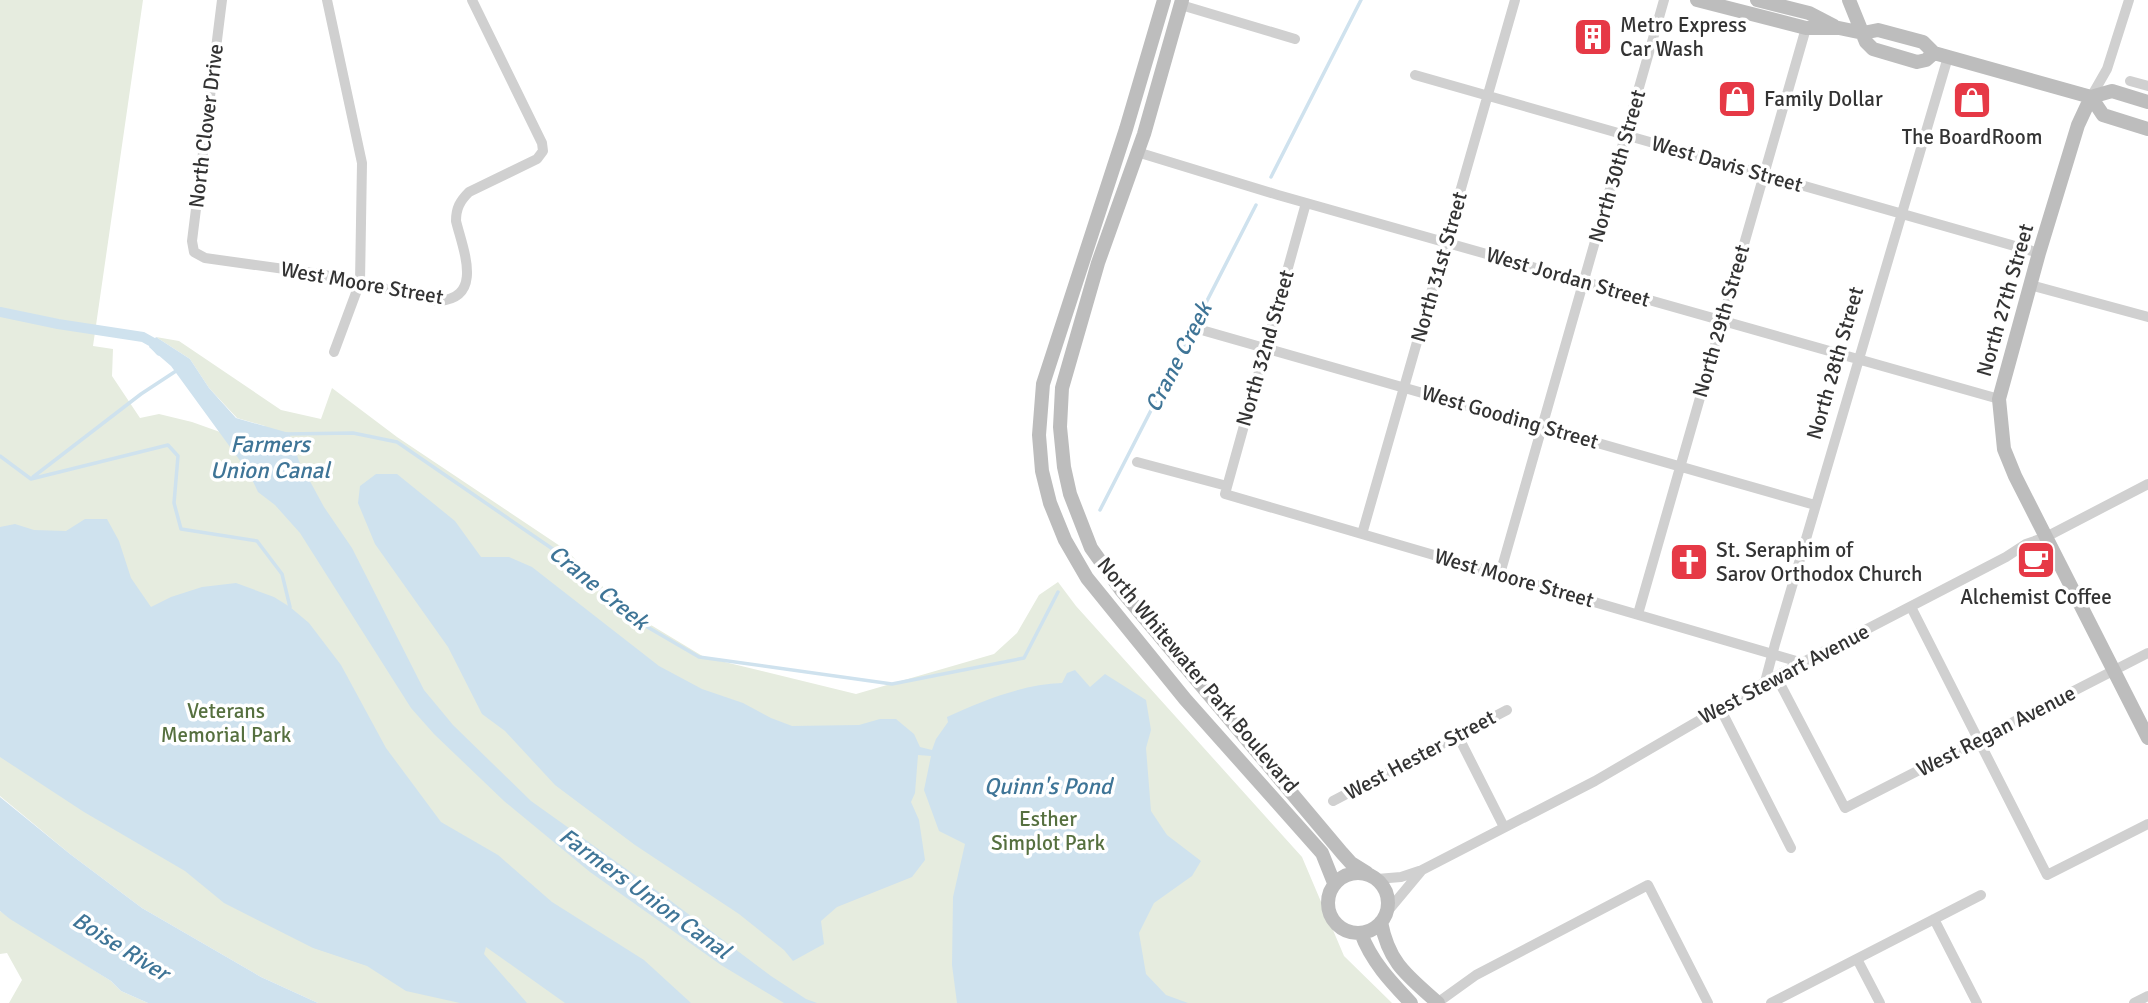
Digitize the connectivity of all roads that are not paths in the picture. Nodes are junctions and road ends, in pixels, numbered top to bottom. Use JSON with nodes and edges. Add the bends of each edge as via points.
{"nodes":[{"id":1,"x":222,"y":0,"type":"edge"},
{"id":2,"x":327,"y":0,"type":"edge"},
{"id":3,"x":472,"y":0,"type":"edge"},
{"id":4,"x":1164,"y":0,"type":"edge"},
{"id":5,"x":1515,"y":0,"type":"edge"},
{"id":6,"x":1664,"y":0,"type":"edge"},
{"id":7,"x":1697,"y":0,"type":"edge"},
{"id":8,"x":1756,"y":0,"type":"edge"},
{"id":9,"x":1849,"y":0,"type":"edge"},
{"id":10,"x":2129,"y":0,"type":"edge"},
{"id":11,"x":1181,"y":3,"type":"edge"},
{"id":12,"x":1806,"y":28,"type":"junction"},
{"id":13,"x":1839,"y":28,"type":"junction"},
{"id":14,"x":1863,"y":33,"type":"junction"},
{"id":15,"x":1295,"y":39,"type":"dead end"},
{"id":16,"x":1941,"y":55,"type":"junction"},
{"id":17,"x":1415,"y":75,"type":"dead end"},
{"id":18,"x":2130,"y":80,"type":"dead end"},
{"id":19,"x":2148,"y":86,"type":"edge"},
{"id":20,"x":1488,"y":95,"type":"junction"},
{"id":21,"x":2091,"y":97,"type":"junction"},
{"id":22,"x":2148,"y":102,"type":"edge"},
{"id":23,"x":2148,"y":129,"type":"edge"},
{"id":24,"x":1626,"y":135,"type":"junction"},
{"id":25,"x":1137,"y":152,"type":"junction"},
{"id":26,"x":1764,"y":174,"type":"junction"},
{"id":27,"x":1306,"y":203,"type":"junction"},
{"id":28,"x":1901,"y":213,"type":"junction"},
{"id":29,"x":1446,"y":243,"type":"junction"},
{"id":30,"x":194,"y":252,"type":"joint"},
{"id":31,"x":2039,"y":253,"type":"junction"},
{"id":32,"x":360,"y":282,"type":"junction"},
{"id":33,"x":1584,"y":282,"type":"junction"},
{"id":34,"x":2030,"y":285,"type":"junction"},
{"id":35,"x":2148,"y":317,"type":"edge"},
{"id":36,"x":1722,"y":321,"type":"junction"},
{"id":37,"x":1205,"y":331,"type":"dead end"},
{"id":38,"x":1266,"y":348,"type":"junction"},
{"id":39,"x":334,"y":352,"type":"dead end"},
{"id":40,"x":1858,"y":359,"type":"junction"},
{"id":41,"x":1404,"y":387,"type":"junction"},
{"id":42,"x":1999,"y":400,"type":"junction"},
{"id":43,"x":1542,"y":426,"type":"junction"},
{"id":44,"x":1137,"y":462,"type":"dead end"},
{"id":45,"x":1680,"y":466,"type":"junction"},
{"id":46,"x":2148,"y":484,"type":"edge"},
{"id":47,"x":1226,"y":490,"type":"junction"},
{"id":48,"x":1815,"y":505,"type":"junction"},
{"id":49,"x":1362,"y":534,"type":"junction"},
{"id":50,"x":2046,"y":537,"type":"junction"},
{"id":51,"x":1500,"y":574,"type":"junction"},
{"id":52,"x":1911,"y":607,"type":"junction"},
{"id":53,"x":1637,"y":614,"type":"junction"},
{"id":54,"x":1772,"y":653,"type":"junction"},
{"id":55,"x":2148,"y":653,"type":"edge"},
{"id":56,"x":1803,"y":663,"type":"junction"},
{"id":57,"x":2114,"y":671,"type":"junction"},
{"id":58,"x":1776,"y":676,"type":"junction"},
{"id":59,"x":1765,"y":682,"type":"junction"},
{"id":60,"x":1720,"y":708,"type":"junction"},
{"id":61,"x":1507,"y":710,"type":"dead end"},
{"id":62,"x":1458,"y":736,"type":"junction"},
{"id":63,"x":2148,"y":738,"type":"edge"},
{"id":64,"x":1979,"y":740,"type":"junction"},
{"id":65,"x":1333,"y":801,"type":"dead end"},
{"id":66,"x":2148,"y":824,"type":"edge"},
{"id":67,"x":1504,"y":827,"type":"junction"},
{"id":68,"x":1791,"y":848,"type":"dead end"},
{"id":69,"x":1422,"y":870,"type":"junction"},
{"id":70,"x":1372,"y":876,"type":"junction"},
{"id":71,"x":1334,"y":883,"type":"junction"},
{"id":72,"x":1981,"y":895,"type":"dead end"},
{"id":73,"x":1384,"y":917,"type":"junction"},
{"id":74,"x":1934,"y":919,"type":"junction"},
{"id":75,"x":1361,"y":933,"type":"junction"},
{"id":76,"x":1857,"y":959,"type":"junction"},
{"id":77,"x":2148,"y":996,"type":"edge"},
{"id":78,"x":1411,"y":1003,"type":"edge"},
{"id":79,"x":1437,"y":1003,"type":"edge"},
{"id":80,"x":1708,"y":1003,"type":"edge"},
{"id":81,"x":1771,"y":1003,"type":"edge"},
{"id":82,"x":1880,"y":1003,"type":"edge"},
{"id":83,"x":1977,"y":1003,"type":"edge"},
{"id":84,"x":2134,"y":1003,"type":"edge"}],
"edges":[{"from":1,"to":30,"type":"street","name":"North Clover Drive"},
{"from":2,"to":32,"type":"street","via":[[362,163]]},
{"from":3,"to":32,"type":"street","name":"West Moore Street","via":[[543,151],[537,159],[469,192],[459,204],[456,221],[468,275],[460,296],[439,301]]},
{"from":4,"to":71,"type":"street","name":"North Whitewater Park Boulevard","via":[[1043,384],[1042,471],[1065,540],[1087,578],[1185,699],[1322,853]]},
{"from":5,"to":20,"type":"street","name":"North 31st Street"},
{"from":6,"to":24,"type":"street","name":"North 30th Street"},
{"from":7,"to":12,"type":"street"},
{"from":8,"to":13,"type":"street","via":[[1810,13]]},
{"from":9,"to":14,"type":"street"},
{"from":10,"to":21,"type":"street","via":[[2107,69]]},
{"from":11,"to":15,"type":"street"},
{"from":11,"to":25,"type":"street","name":"North Whitewater Park Boulevard"},
{"from":12,"to":13,"type":"street"},
{"from":12,"to":26,"type":"street","name":"North 29th Street"},
{"from":13,"to":14,"type":"street"},
{"from":14,"to":16,"type":"street","via":[[1878,30],[1923,42]]},
{"from":14,"to":16,"type":"street","via":[[1873,49],[1917,62]]},
{"from":16,"to":21,"type":"street"},
{"from":16,"to":28,"type":"street","name":"North 28th Street"},
{"from":17,"to":20,"type":"street","name":"West Davis Street"},
{"from":18,"to":19,"type":"street"},
{"from":20,"to":24,"type":"street","name":"West Davis Street"},
{"from":20,"to":29,"type":"street","name":"North 31st Street"},
{"from":21,"to":22,"type":"street","via":[[2112,91]]},
{"from":21,"to":23,"type":"street","via":[[2103,115]]},
{"from":21,"to":31,"type":"street","name":"North 27th Street"},
{"from":24,"to":26,"type":"street","name":"West Davis Street"},
{"from":24,"to":33,"type":"street","name":"North 30th Street"},
{"from":25,"to":27,"type":"street","name":"West Jordan Street"},
{"from":25,"to":70,"type":"street","name":"North Whitewater Park Boulevard","via":[[1063,379],[1060,427],[1070,494],[1091,548],[1121,590],[1342,853]]},
{"from":26,"to":28,"type":"street","name":"West Davis Street"},
{"from":26,"to":36,"type":"street","name":"North 29th Street"},
{"from":27,"to":29,"type":"street","name":"West Jordan Street"},
{"from":27,"to":38,"type":"street","name":"North 32nd Street"},
{"from":28,"to":31,"type":"street","name":"West Davis Street"},
{"from":28,"to":40,"type":"street","name":"North 28th Street"},
{"from":29,"to":33,"type":"street","name":"West Jordan Street"},
{"from":29,"to":41,"type":"street","name":"North 31st Street"},
{"from":30,"to":32,"type":"street","name":"West Moore Street","via":[[205,258]]},
{"from":31,"to":34,"type":"street","name":"North 27th Street"},
{"from":32,"to":39,"type":"street"},
{"from":33,"to":36,"type":"street","name":"West Jordan Street"},
{"from":33,"to":43,"type":"street","name":"North 30th Street"},
{"from":34,"to":35,"type":"street"},
{"from":34,"to":42,"type":"street","name":"North 27th Street"},
{"from":36,"to":40,"type":"street","name":"West Jordan Street"},
{"from":36,"to":45,"type":"street","name":"North 29th Street"},
{"from":37,"to":38,"type":"street","name":"West Gooding Street"},
{"from":38,"to":41,"type":"street","name":"West Gooding Street"},
{"from":38,"to":47,"type":"street","name":"North 32nd Street"},
{"from":40,"to":42,"type":"street","name":"West Jordan Street"},
{"from":40,"to":48,"type":"street","name":"North 28th Street"},
{"from":41,"to":43,"type":"street","name":"West Gooding Street"},
{"from":41,"to":49,"type":"street","name":"North 31st Street"},
{"from":42,"to":50,"type":"street","name":"North 27th Street","via":[[2004,449]]},
{"from":43,"to":45,"type":"street","name":"West Gooding Street"},
{"from":43,"to":51,"type":"street","name":"North 30th Street"},
{"from":44,"to":47,"type":"street","name":"West Moore Street"},
{"from":45,"to":48,"type":"street","name":"West Gooding Street"},
{"from":45,"to":53,"type":"street","name":"North 29th Street"},
{"from":46,"to":50,"type":"street","name":"West Stewart Avenue"},
{"from":47,"to":49,"type":"street","name":"West Moore Street"},
{"from":48,"to":54,"type":"street","name":"North 28th Street"},
{"from":49,"to":51,"type":"street","name":"West Moore Street"},
{"from":50,"to":52,"type":"street","name":"West Stewart Avenue"},
{"from":50,"to":57,"type":"street","name":"North 27th Street"},
{"from":51,"to":53,"type":"street","name":"West Moore Street"},
{"from":52,"to":56,"type":"street","name":"West Stewart Avenue"},
{"from":52,"to":64,"type":"street"},
{"from":53,"to":54,"type":"street","name":"West Moore Street"},
{"from":54,"to":56,"type":"street","name":"West Moore Street"},
{"from":54,"to":59,"type":"street","name":"North 28th Street"},
{"from":55,"to":57,"type":"street","name":"West Regan Avenue"},
{"from":56,"to":58,"type":"street","name":"West Stewart Avenue"},
{"from":57,"to":63,"type":"street","name":"North 27th Street"},
{"from":57,"to":64,"type":"street","name":"West Regan Avenue"},
{"from":58,"to":59,"type":"street","name":"West Stewart Avenue"},
{"from":58,"to":64,"type":"street","name":"West Regan Avenue","via":[[1845,808]]},
{"from":59,"to":60,"type":"street","name":"West Stewart Avenue"},
{"from":60,"to":67,"type":"street","name":"West Stewart Avenue","via":[[1595,781]]},
{"from":60,"to":68,"type":"street"},
{"from":61,"to":62,"type":"street","name":"West Hester Street"},
{"from":62,"to":65,"type":"street","name":"West Hester Street"},
{"from":62,"to":67,"type":"street"},
{"from":64,"to":66,"type":"street","via":[[2048,875]]},
{"from":67,"to":69,"type":"street","name":"West Stewart Avenue"},
{"from":69,"to":70,"type":"street","name":"West Stewart Avenue","via":[[1401,877]]},
{"from":69,"to":73,"type":"street","name":"West Stewart Avenue"},
{"from":70,"to":71,"type":"street","via":[[1349,873]]},
{"from":70,"to":73,"type":"street","via":[[1387,894]]},
{"from":71,"to":75,"type":"street","via":[[1327,900],[1332,919],[1345,931]]},
{"from":72,"to":74,"type":"street"},
{"from":73,"to":75,"type":"street"},
{"from":73,"to":79,"type":"street","via":[[1385,943],[1402,971]]},
{"from":74,"to":76,"type":"street"},
{"from":74,"to":83,"type":"street"},
{"from":75,"to":78,"type":"street","via":[[1367,950]]},
{"from":76,"to":81,"type":"street"},
{"from":76,"to":82,"type":"street"},
{"from":77,"to":84,"type":"street"},
{"from":79,"to":80,"type":"street","via":[[1476,975],[1648,885]]}]}
